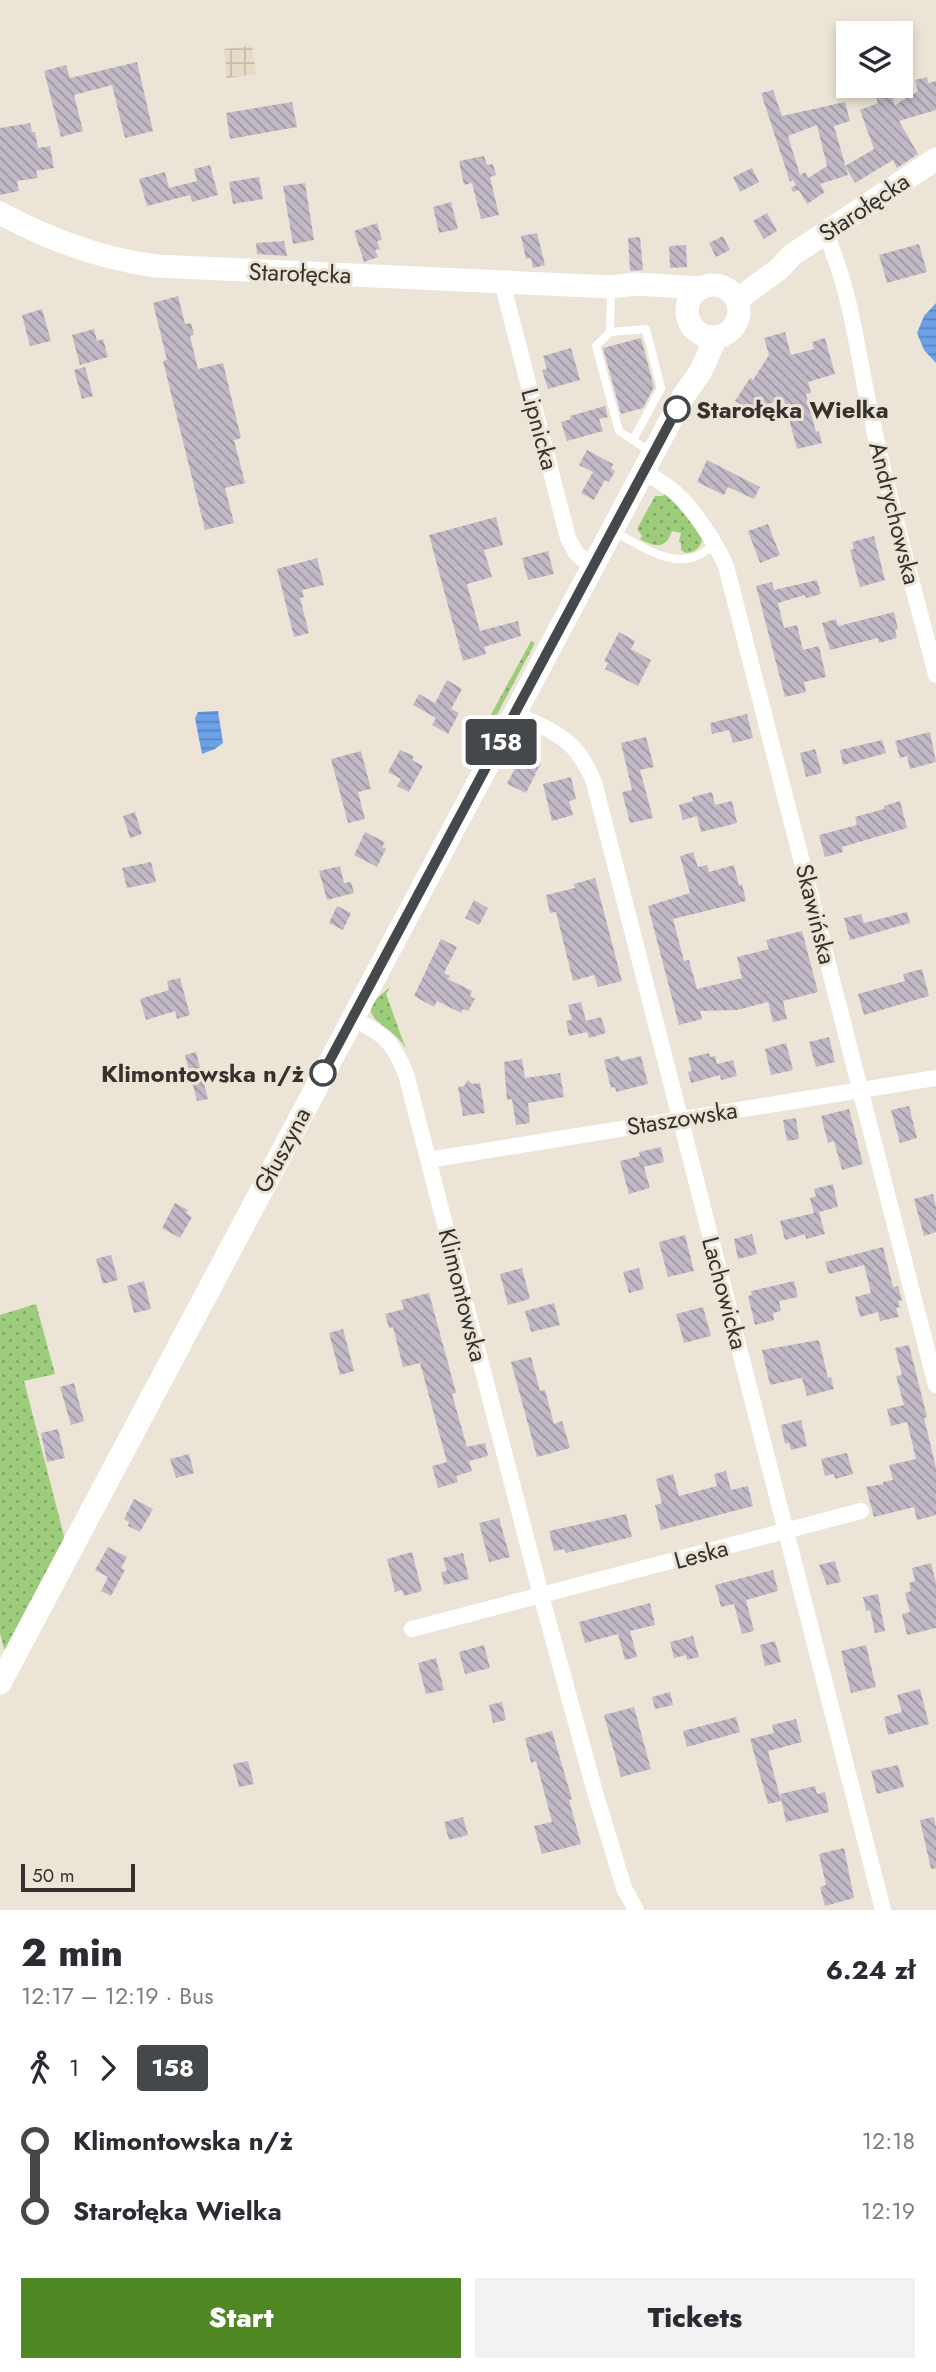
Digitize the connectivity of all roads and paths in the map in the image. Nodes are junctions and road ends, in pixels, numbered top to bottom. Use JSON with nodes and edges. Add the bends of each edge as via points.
{"nodes":[{"id":1,"x":936,"y":159,"type":"edge"},
{"id":2,"x":0,"y":213,"type":"edge"},
{"id":3,"x":825,"y":233,"type":"junction"},
{"id":4,"x":502,"y":282,"type":"junction"},
{"id":5,"x":611,"y":287,"type":"junction"},
{"id":6,"x":730,"y":294,"type":"junction"},
{"id":7,"x":693,"y":297,"type":"junction"},
{"id":8,"x":610,"y":332,"type":"junction"},
{"id":9,"x":707,"y":334,"type":"junction"},
{"id":10,"x":633,"y":440,"type":"junction"},
{"id":11,"x":649,"y":463,"type":"junction"},
{"id":12,"x":612,"y":531,"type":"junction"},
{"id":13,"x":716,"y":544,"type":"junction"},
{"id":14,"x":593,"y":567,"type":"junction"},
{"id":15,"x":936,"y":672,"type":"edge"},
{"id":16,"x":516,"y":714,"type":"junction"},
{"id":17,"x":352,"y":1019,"type":"junction"},
{"id":18,"x":936,"y":1077,"type":"edge"},
{"id":19,"x":860,"y":1090,"type":"junction"},
{"id":20,"x":680,"y":1119,"type":"junction"},
{"id":21,"x":428,"y":1160,"type":"junction"},
{"id":22,"x":936,"y":1385,"type":"edge"},
{"id":23,"x":861,"y":1511,"type":"dead end"},
{"id":24,"x":787,"y":1531,"type":"junction"},
{"id":25,"x":541,"y":1595,"type":"junction"},
{"id":26,"x":412,"y":1629,"type":"dead end"},
{"id":27,"x":0,"y":1683,"type":"edge"},
{"id":28,"x":636,"y":1910,"type":"edge"},
{"id":29,"x":883,"y":1910,"type":"edge"}],
"edges":[{"from":1,"to":3,"type":"street","name":"Starołęcka"},
{"from":2,"to":4,"type":"street","name":"Starołęcka","via":[[76,246],[148,265]]},
{"from":3,"to":6,"type":"street","name":"Starołęcka","via":[[793,255],[775,260]]},
{"from":3,"to":15,"type":"street","name":"Andrychowska","via":[[849,304],[871,417]]},
{"from":4,"to":5,"type":"street","name":"Starołęcka"},
{"from":4,"to":14,"type":"street","name":"Lipnicka","via":[[568,538],[576,553]]},
{"from":5,"to":7,"type":"street","name":"Starołęcka","via":[[636,284]]},
{"from":5,"to":8,"type":"lane"},
{"from":6,"to":7,"type":"street","via":[[708,285]]},
{"from":6,"to":9,"type":"street","via":[[738,316],[736,324],[731,330]]},
{"from":7,"to":9,"type":"street","via":[[689,320]]},
{"from":8,"to":10,"type":"lane","via":[[596,346],[619,431]]},
{"from":8,"to":10,"type":"lane","via":[[646,330],[662,388]]},
{"from":9,"to":11,"type":"street","name":"Głuszyna","via":[[684,395]]},
{"from":10,"to":11,"type":"lane"},
{"from":11,"to":12,"type":"street","name":"Głuszyna"},
{"from":11,"to":13,"type":"street","name":"Skawińska"},
{"from":12,"to":13,"type":"lane","via":[[673,558],[698,556]]},
{"from":12,"to":14,"type":"street","name":"Głuszyna"},
{"from":13,"to":19,"type":"street","name":"Skawińska","via":[[731,582]]},
{"from":14,"to":16,"type":"street","name":"Głuszyna"},
{"from":16,"to":17,"type":"street","name":"Głuszyna"},
{"from":16,"to":20,"type":"street","name":"Lachowicka","via":[[566,739],[585,761],[594,782]]},
{"from":17,"to":21,"type":"street","name":"Klimontowska","via":[[378,1031],[395,1049]]},
{"from":17,"to":27,"type":"street","name":"Głuszyna"},
{"from":18,"to":19,"type":"street","name":"Staszowska"},
{"from":19,"to":20,"type":"street","name":"Staszowska"},
{"from":19,"to":22,"type":"street","name":"Skawińska"},
{"from":20,"to":21,"type":"street","name":"Staszowska"},
{"from":20,"to":24,"type":"street","name":"Lachowicka"},
{"from":21,"to":25,"type":"street","name":"Klimontowska"},
{"from":23,"to":24,"type":"street","name":"Leska"},
{"from":24,"to":25,"type":"street","name":"Leska"},
{"from":24,"to":29,"type":"street","name":"Lachowicka"},
{"from":25,"to":26,"type":"street"},
{"from":25,"to":28,"type":"street","name":"Klimontowska","via":[[624,1888]]}]}
